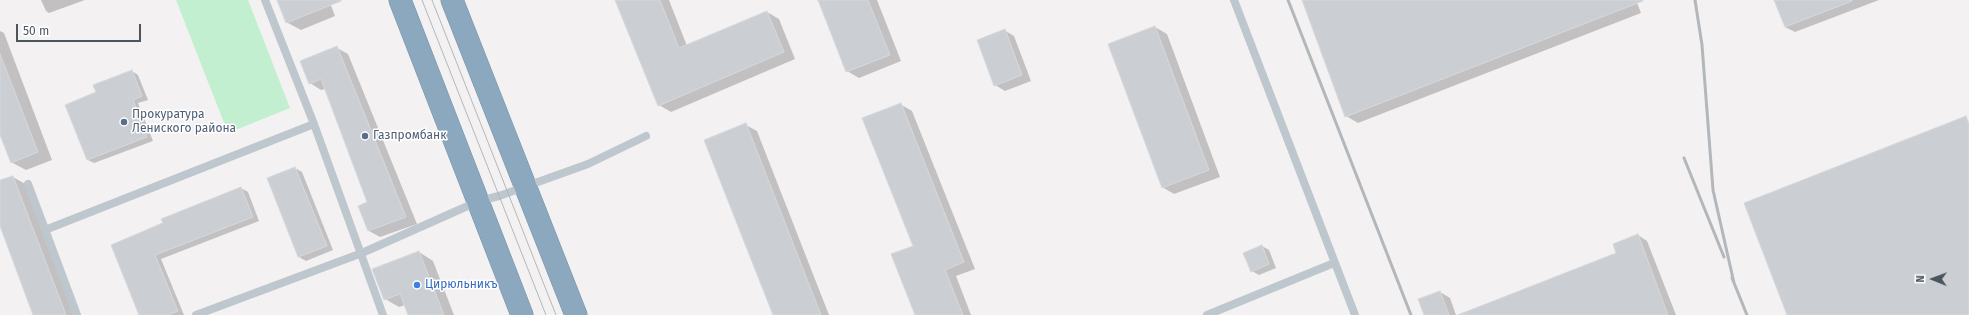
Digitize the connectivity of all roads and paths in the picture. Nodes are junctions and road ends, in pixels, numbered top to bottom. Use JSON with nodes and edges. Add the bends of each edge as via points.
{"nodes":[{"id":1,"x":265,"y":0,"type":"edge"},
{"id":2,"x":400,"y":0,"type":"edge"},
{"id":3,"x":452,"y":0,"type":"edge"},
{"id":4,"x":1234,"y":0,"type":"edge"},
{"id":5,"x":314,"y":124,"type":"junction"},
{"id":6,"x":646,"y":136,"type":"dead end"},
{"id":7,"x":28,"y":184,"type":"dead end"},
{"id":8,"x":526,"y":186,"type":"junction"},
{"id":9,"x":479,"y":201,"type":"junction"},
{"id":10,"x":45,"y":230,"type":"junction"},
{"id":11,"x":362,"y":253,"type":"junction"},
{"id":12,"x":1334,"y":263,"type":"junction"},
{"id":13,"x":76,"y":315,"type":"edge"},
{"id":14,"x":196,"y":315,"type":"edge"},
{"id":15,"x":383,"y":315,"type":"edge"},
{"id":16,"x":522,"y":315,"type":"edge"},
{"id":17,"x":576,"y":315,"type":"edge"},
{"id":18,"x":1208,"y":315,"type":"edge"},
{"id":19,"x":1355,"y":315,"type":"edge"}],
"edges":[{"from":1,"to":5,"type":"lane"},
{"from":2,"to":9,"type":"highway"},
{"from":3,"to":8,"type":"highway"},
{"from":4,"to":12,"type":"lane"},
{"from":5,"to":10,"type":"lane"},
{"from":5,"to":11,"type":"lane"},
{"from":6,"to":8,"type":"lane","via":[[588,164]]},
{"from":7,"to":10,"type":"lane"},
{"from":8,"to":9,"type":"lane"},
{"from":8,"to":17,"type":"highway"},
{"from":9,"to":11,"type":"lane"},
{"from":9,"to":16,"type":"highway"},
{"from":10,"to":13,"type":"lane"},
{"from":11,"to":14,"type":"lane"},
{"from":11,"to":15,"type":"lane"},
{"from":12,"to":18,"type":"lane"},
{"from":12,"to":19,"type":"lane"}]}
